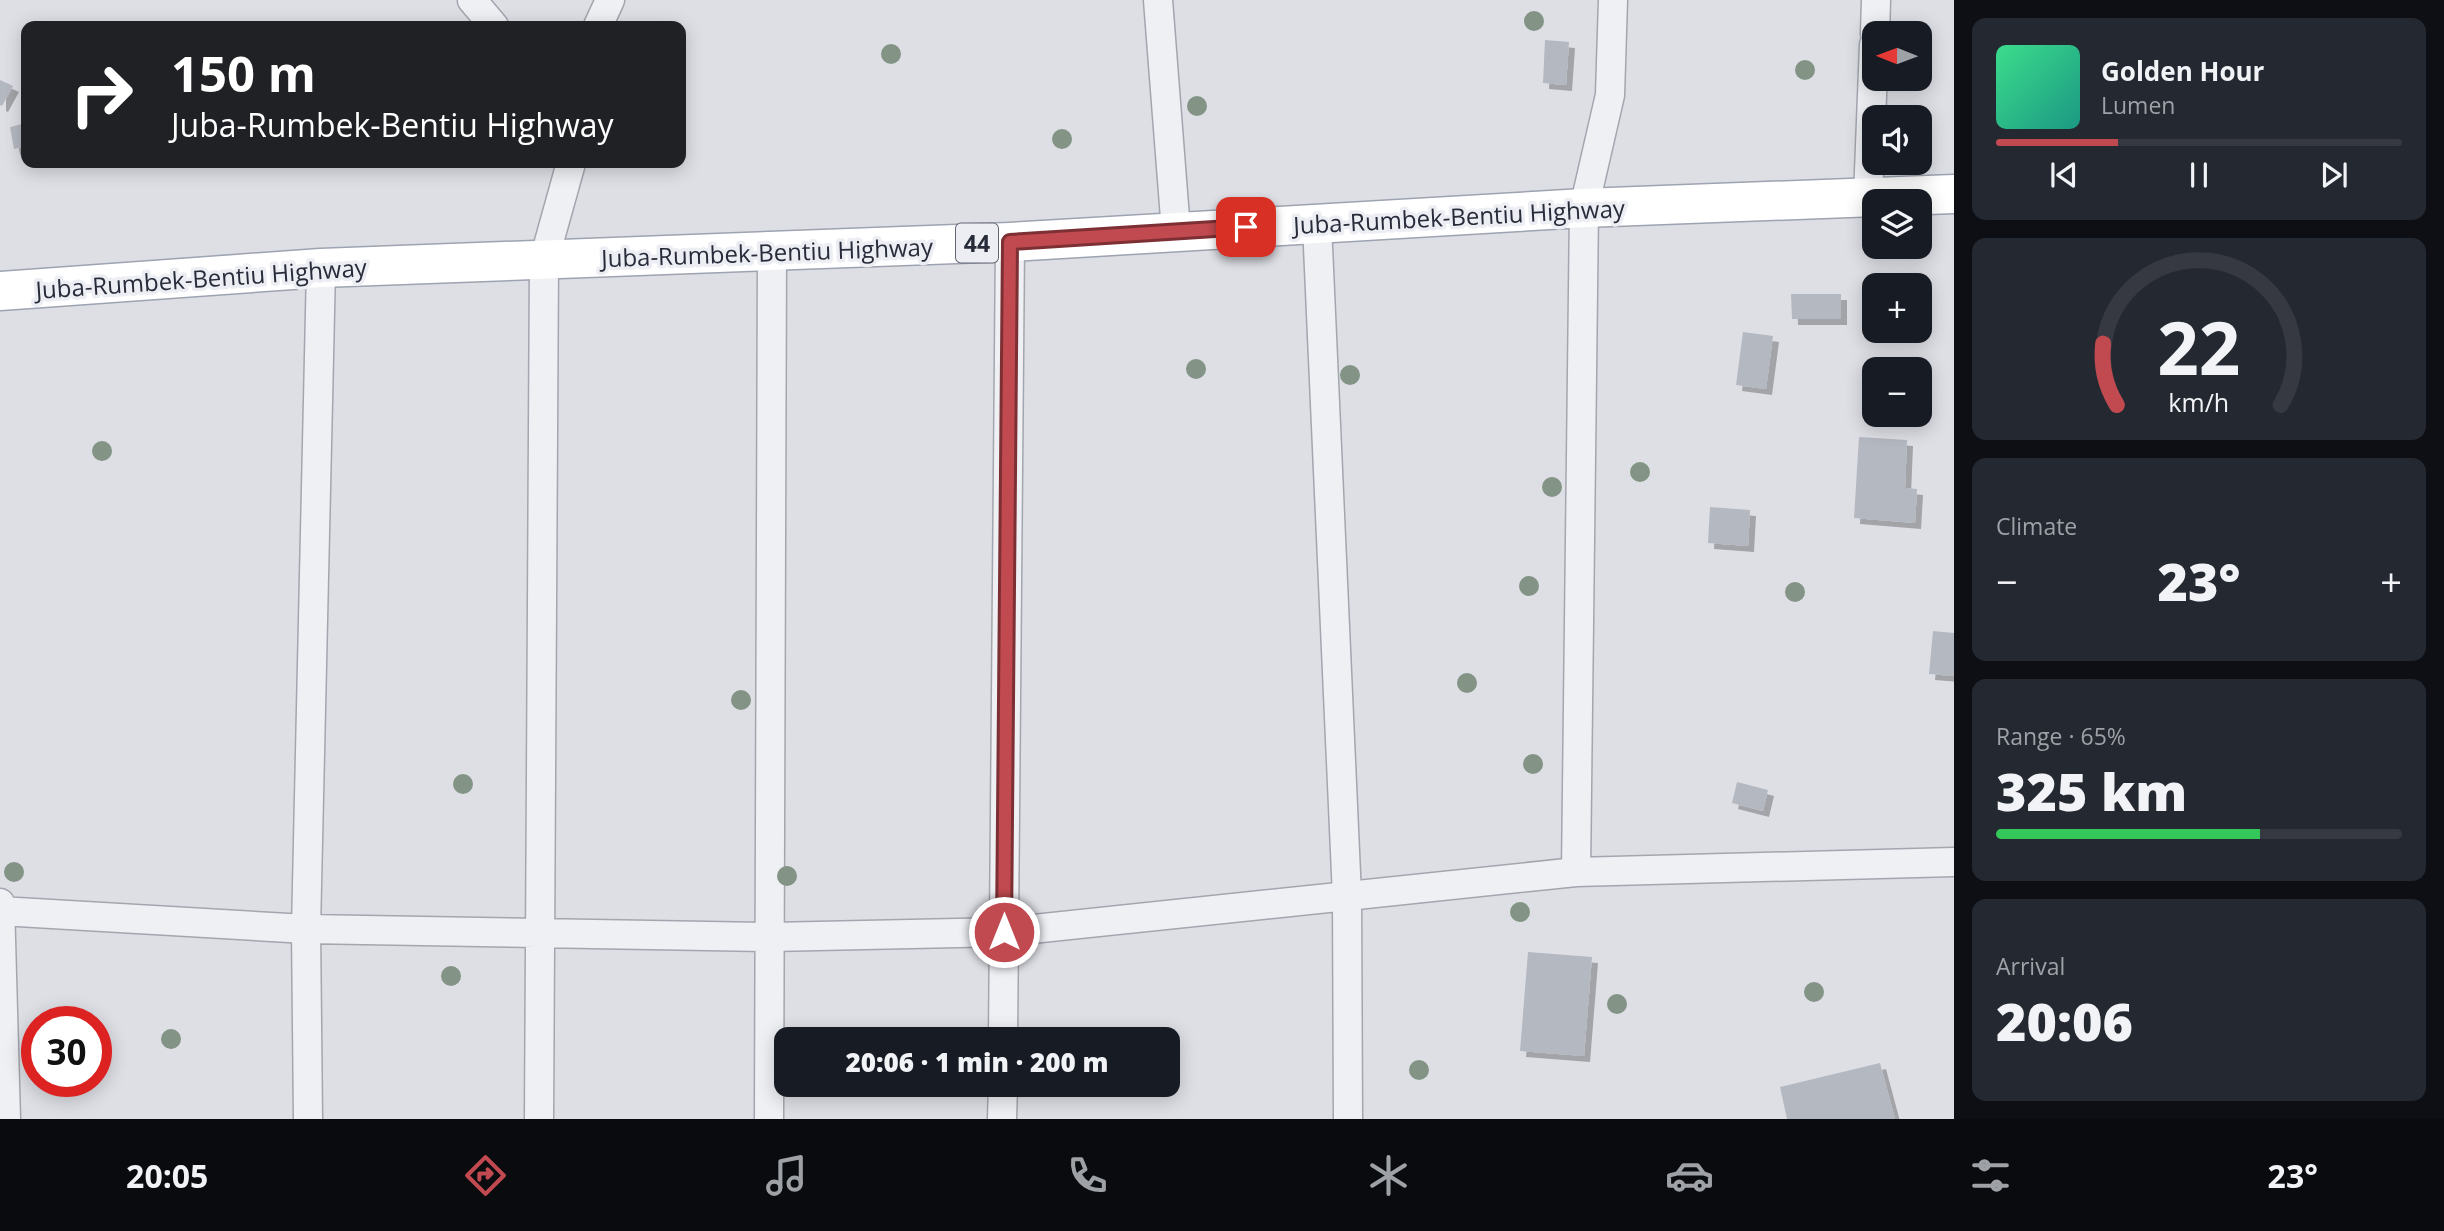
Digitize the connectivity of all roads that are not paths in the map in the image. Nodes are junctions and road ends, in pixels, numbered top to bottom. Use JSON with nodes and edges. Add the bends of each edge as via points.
{"nodes":[{"id":1,"x":472,"y":0,"type":"edge"},
{"id":2,"x":610,"y":0,"type":"edge"},
{"id":3,"x":1158,"y":0,"type":"edge"},
{"id":4,"x":1613,"y":0,"type":"edge"},
{"id":5,"x":1876,"y":0,"type":"edge"},
{"id":6,"x":490,"y":21,"type":"edge"},
{"id":7,"x":600,"y":21,"type":"edge"},
{"id":8,"x":1875,"y":21,"type":"edge"},
{"id":9,"x":1872,"y":91,"type":"edge"},
{"id":10,"x":570,"y":168,"type":"edge"},
{"id":11,"x":1868,"y":189,"type":"edge"},
{"id":12,"x":1954,"y":194,"type":"edge"},
{"id":13,"x":1932,"y":195,"type":"edge"},
{"id":14,"x":1862,"y":197,"type":"edge"},
{"id":15,"x":1584,"y":208,"type":"junction"},
{"id":16,"x":1317,"y":223,"type":"junction"},
{"id":17,"x":1176,"y":231,"type":"junction"},
{"id":18,"x":1010,"y":242,"type":"junction"},
{"id":19,"x":772,"y":252,"type":"junction"},
{"id":20,"x":544,"y":260,"type":"junction"},
{"id":21,"x":321,"y":268,"type":"junction"},
{"id":22,"x":0,"y":291,"type":"edge"},
{"id":23,"x":1954,"y":862,"type":"edge"},
{"id":24,"x":1576,"y":872,"type":"junction"},
{"id":25,"x":1347,"y":896,"type":"junction"},
{"id":26,"x":0,"y":903,"type":"edge"},
{"id":27,"x":0,"y":911,"type":"edge"},
{"id":28,"x":306,"y":929,"type":"junction"},
{"id":29,"x":1004,"y":932,"type":"junction"},
{"id":30,"x":540,"y":934,"type":"junction"},
{"id":31,"x":771,"y":937,"type":"junction"},
{"id":32,"x":1003,"y":1027,"type":"edge"},
{"id":33,"x":1003,"y":1097,"type":"edge"},
{"id":34,"x":6,"y":1119,"type":"edge"},
{"id":35,"x":308,"y":1119,"type":"edge"},
{"id":36,"x":539,"y":1119,"type":"edge"},
{"id":37,"x":769,"y":1119,"type":"edge"},
{"id":38,"x":1002,"y":1119,"type":"edge"},
{"id":39,"x":1348,"y":1119,"type":"edge"}],
"edges":[{"from":1,"to":6,"type":"street"},
{"from":2,"to":7,"type":"street"},
{"from":3,"to":17,"type":"street"},
{"from":4,"to":15,"type":"street","via":[[1610,94]]},
{"from":5,"to":8,"type":"street"},
{"from":9,"to":11,"type":"street"},
{"from":10,"to":20,"type":"street"},
{"from":12,"to":13,"type":"main road","name":"Juba-Rumbek-Bentiu Highway","number":"44"},
{"from":14,"to":15,"type":"main road","name":"Juba-Rumbek-Bentiu Highway","number":"44"},
{"from":15,"to":16,"type":"main road","name":"Juba-Rumbek-Bentiu Highway","number":"44"},
{"from":15,"to":24,"type":"street"},
{"from":16,"to":17,"type":"main road","name":"Juba-Rumbek-Bentiu Highway","number":"44"},
{"from":16,"to":25,"type":"street"},
{"from":17,"to":18,"type":"main road","name":"Juba-Rumbek-Bentiu Highway","number":"44"},
{"from":18,"to":19,"type":"main road","name":"Juba-Rumbek-Bentiu Highway","number":"44"},
{"from":18,"to":29,"type":"street"},
{"from":19,"to":20,"type":"main road","name":"Juba-Rumbek-Bentiu Highway","number":"44"},
{"from":19,"to":31,"type":"street"},
{"from":20,"to":21,"type":"main road","name":"Juba-Rumbek-Bentiu Highway","number":"44"},
{"from":20,"to":30,"type":"street"},
{"from":21,"to":22,"type":"main road","name":"Juba-Rumbek-Bentiu Highway","number":"44"},
{"from":21,"to":28,"type":"street"},
{"from":23,"to":24,"type":"street"},
{"from":24,"to":25,"type":"street"},
{"from":25,"to":29,"type":"street"},
{"from":25,"to":39,"type":"street"},
{"from":26,"to":27,"type":"street"},
{"from":27,"to":28,"type":"street"},
{"from":27,"to":34,"type":"street"},
{"from":28,"to":30,"type":"street"},
{"from":28,"to":35,"type":"street"},
{"from":29,"to":31,"type":"street"},
{"from":29,"to":32,"type":"street"},
{"from":30,"to":31,"type":"street"},
{"from":30,"to":36,"type":"street"},
{"from":31,"to":37,"type":"street"},
{"from":33,"to":38,"type":"street"}]}
